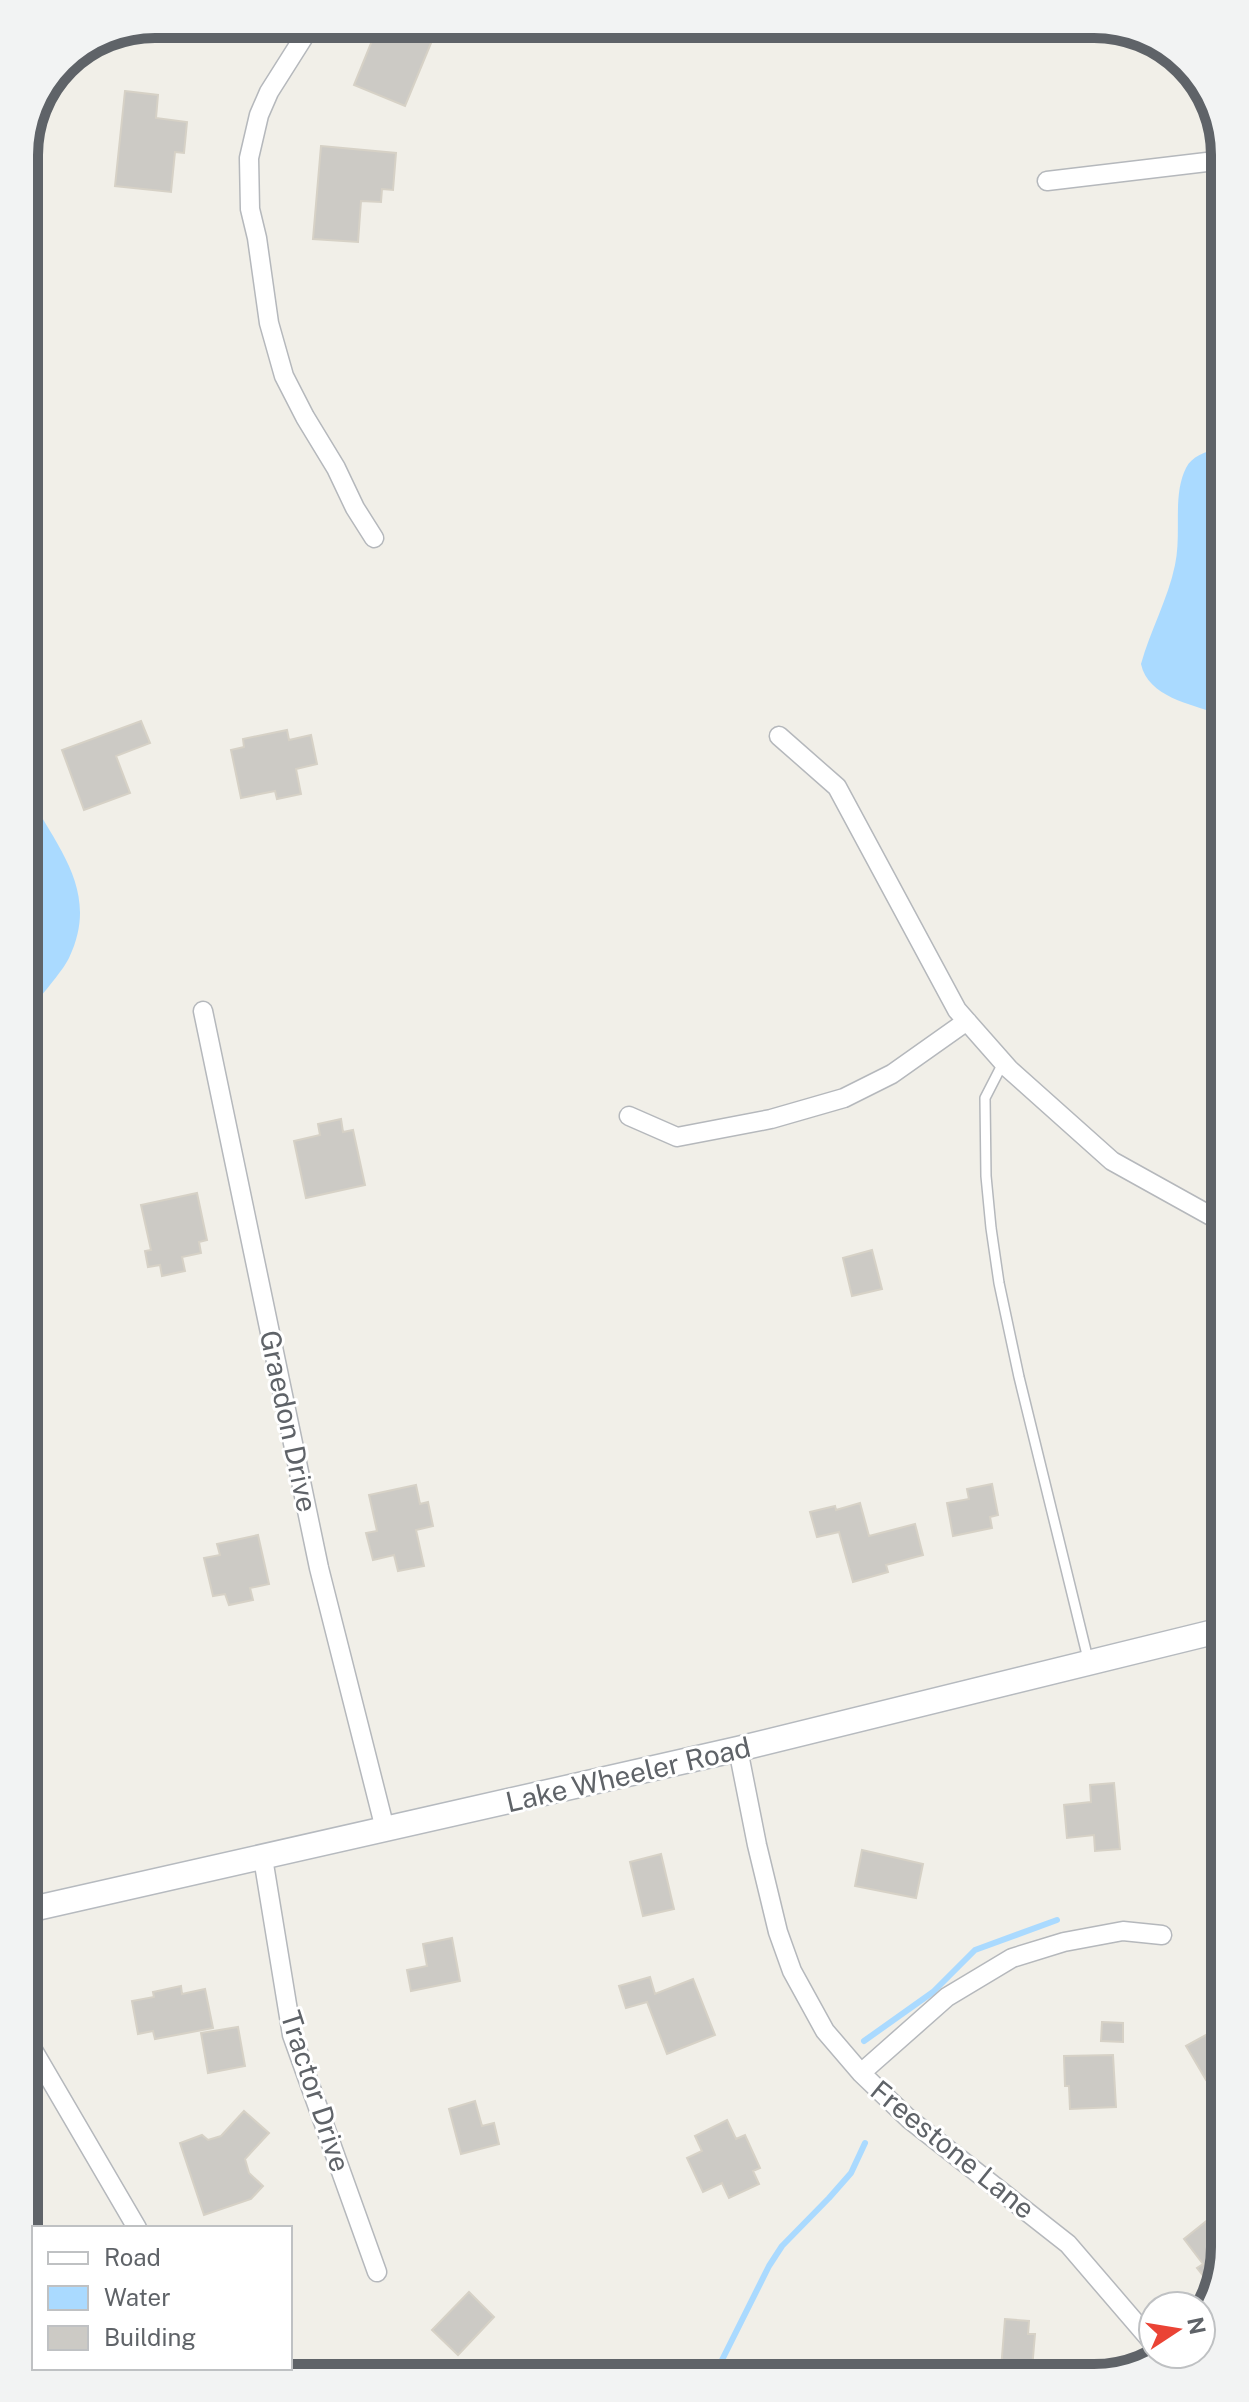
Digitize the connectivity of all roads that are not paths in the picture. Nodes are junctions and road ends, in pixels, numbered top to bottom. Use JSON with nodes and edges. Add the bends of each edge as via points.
{"nodes":[{"id":1,"x":303,"y":38,"type":"edge"},
{"id":2,"x":1211,"y":161,"type":"edge"},
{"id":3,"x":1047,"y":181,"type":"dead end"},
{"id":4,"x":374,"y":538,"type":"dead end"},
{"id":5,"x":779,"y":736,"type":"dead end"},
{"id":6,"x":203,"y":1011,"type":"dead end"},
{"id":7,"x":967,"y":1021,"type":"junction"},
{"id":8,"x":1003,"y":1063,"type":"junction"},
{"id":9,"x":629,"y":1116,"type":"dead end"},
{"id":10,"x":1211,"y":1216,"type":"edge"},
{"id":11,"x":1211,"y":1633,"type":"edge"},
{"id":12,"x":1089,"y":1663,"type":"junction"},
{"id":13,"x":738,"y":1749,"type":"junction"},
{"id":14,"x":385,"y":1829,"type":"junction"},
{"id":15,"x":263,"y":1858,"type":"junction"},
{"id":16,"x":38,"y":1908,"type":"edge"},
{"id":17,"x":1162,"y":1935,"type":"dead end"},
{"id":18,"x":38,"y":2059,"type":"edge"},
{"id":19,"x":861,"y":2073,"type":"junction"},
{"id":20,"x":136,"y":2226,"type":"edge"},
{"id":21,"x":377,"y":2272,"type":"dead end"},
{"id":22,"x":1137,"y":2324,"type":"edge"}],
"edges":[{"from":1,"to":4,"type":"street","via":[[259,115],[249,158],[250,209],[269,323],[284,376]]},
{"from":2,"to":3,"type":"street"},
{"from":5,"to":7,"type":"street","via":[[837,787]]},
{"from":6,"to":14,"type":"street","name":"Graedon Drive","via":[[319,1568]]},
{"from":7,"to":8,"type":"street"},
{"from":7,"to":9,"type":"street","via":[[892,1074],[844,1098],[771,1119],[677,1137]]},
{"from":8,"to":10,"type":"street","via":[[1112,1161]]},
{"from":8,"to":12,"type":"lane","via":[[985,1098],[991,1228],[1019,1377]]},
{"from":11,"to":12,"type":"street","name":"Lake Wheeler Road"},
{"from":12,"to":13,"type":"street","name":"Lake Wheeler Road"},
{"from":13,"to":14,"type":"street","name":"Lake Wheeler Road"},
{"from":13,"to":19,"type":"street","name":"Freestone Lane","via":[[774,1918],[792,1971],[825,2031]]},
{"from":14,"to":15,"type":"street","name":"Lake Wheeler Road"},
{"from":15,"to":16,"type":"street","name":"Lake Wheeler Road"},
{"from":15,"to":21,"type":"street","name":"Tractor Drive","via":[[292,2035]]},
{"from":17,"to":19,"type":"street","via":[[1123,1931],[1012,1958],[947,1997]]},
{"from":18,"to":20,"type":"street"},
{"from":19,"to":22,"type":"street","name":"Freestone Lane","via":[[909,2119],[1068,2244]]}]}
